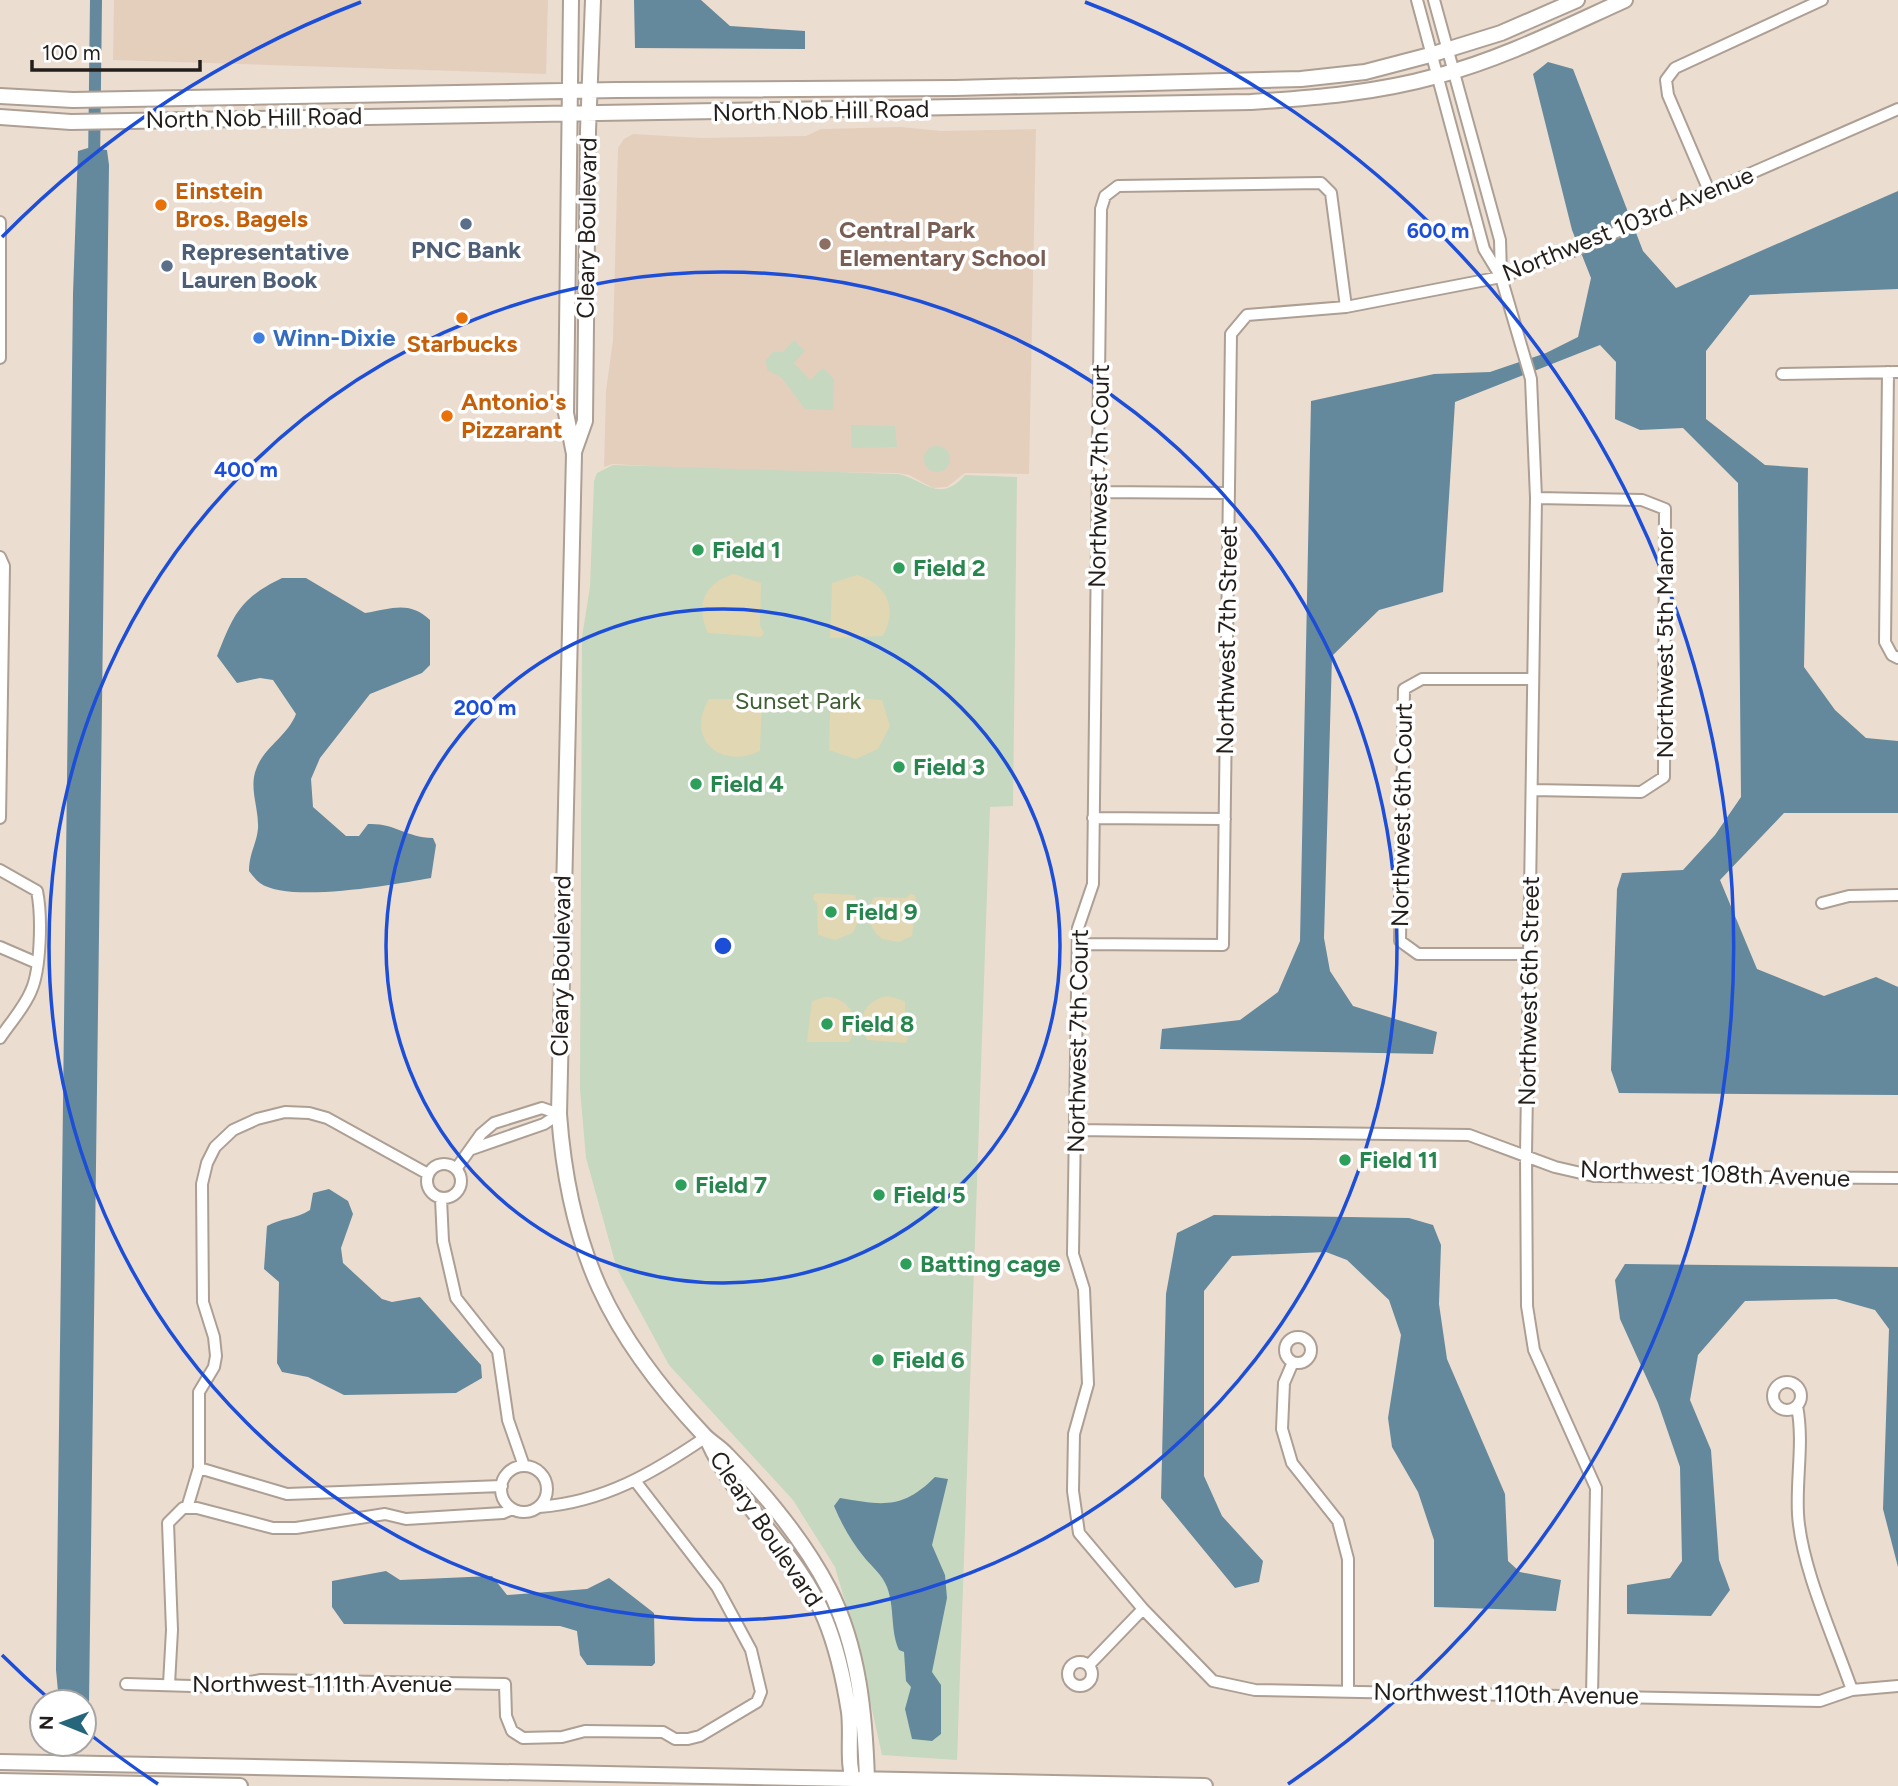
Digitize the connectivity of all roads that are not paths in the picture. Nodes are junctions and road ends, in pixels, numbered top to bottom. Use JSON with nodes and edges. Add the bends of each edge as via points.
{"nodes":[{"id":1,"x":570,"y":0,"type":"edge"},
{"id":2,"x":593,"y":0,"type":"edge"},
{"id":3,"x":1417,"y":0,"type":"edge"},
{"id":4,"x":1434,"y":0,"type":"edge"},
{"id":5,"x":1577,"y":0,"type":"edge"},
{"id":6,"x":1625,"y":0,"type":"edge"},
{"id":7,"x":1822,"y":0,"type":"edge"},
{"id":8,"x":1447,"y":49,"type":"junction"},
{"id":9,"x":1430,"y":55,"type":"junction"},
{"id":10,"x":1453,"y":71,"type":"junction"},
{"id":11,"x":1435,"y":77,"type":"junction"},
{"id":12,"x":569,"y":91,"type":"junction"},
{"id":13,"x":591,"y":91,"type":"junction"},
{"id":14,"x":0,"y":96,"type":"edge"},
{"id":15,"x":1898,"y":109,"type":"edge"},
{"id":16,"x":569,"y":113,"type":"junction"},
{"id":17,"x":589,"y":113,"type":"junction"},
{"id":18,"x":0,"y":117,"type":"edge"},
{"id":19,"x":1710,"y":193,"type":"junction"},
{"id":20,"x":0,"y":222,"type":"edge"},
{"id":21,"x":1501,"y":277,"type":"junction"},
{"id":22,"x":1346,"y":307,"type":"junction"},
{"id":23,"x":1231,"y":334,"type":"joint"},
{"id":24,"x":0,"y":358,"type":"edge"},
{"id":25,"x":1893,"y":372,"type":"edge"},
{"id":26,"x":1782,"y":374,"type":"dead end"},
{"id":27,"x":574,"y":454,"type":"junction"},
{"id":28,"x":1099,"y":492,"type":"junction"},
{"id":29,"x":1229,"y":493,"type":"junction"},
{"id":30,"x":1536,"y":498,"type":"junction"},
{"id":31,"x":0,"y":557,"type":"edge"},
{"id":32,"x":1895,"y":656,"type":"edge"},
{"id":33,"x":1533,"y":679,"type":"junction"},
{"id":34,"x":1532,"y":790,"type":"junction"},
{"id":35,"x":0,"y":818,"type":"edge"},
{"id":36,"x":1093,"y":818,"type":"junction"},
{"id":37,"x":1225,"y":819,"type":"junction"},
{"id":38,"x":0,"y":870,"type":"edge"},
{"id":39,"x":1898,"y":895,"type":"edge"},
{"id":40,"x":1822,"y":903,"type":"dead end"},
{"id":41,"x":1078,"y":944,"type":"junction"},
{"id":42,"x":0,"y":947,"type":"edge"},
{"id":43,"x":1529,"y":954,"type":"junction"},
{"id":44,"x":37,"y":963,"type":"junction"},
{"id":45,"x":0,"y":1038,"type":"edge"},
{"id":46,"x":559,"y":1114,"type":"junction"},
{"id":47,"x":1076,"y":1130,"type":"junction"},
{"id":48,"x":472,"y":1149,"type":"junction"},
{"id":49,"x":1526,"y":1155,"type":"junction"},
{"id":50,"x":456,"y":1169,"type":"junction"},
{"id":51,"x":428,"y":1174,"type":"junction"},
{"id":52,"x":1898,"y":1178,"type":"edge"},
{"id":53,"x":441,"y":1199,"type":"junction"},
{"id":54,"x":1293,"y":1362,"type":"dead end"},
{"id":55,"x":1797,"y":1406,"type":"dead end"},
{"id":56,"x":706,"y":1437,"type":"junction"},
{"id":57,"x":524,"y":1466,"type":"junction"},
{"id":58,"x":199,"y":1468,"type":"junction"},
{"id":59,"x":636,"y":1482,"type":"junction"},
{"id":60,"x":502,"y":1486,"type":"junction"},
{"id":61,"x":539,"y":1507,"type":"junction"},
{"id":62,"x":187,"y":1508,"type":"junction"},
{"id":63,"x":512,"y":1509,"type":"junction"},
{"id":64,"x":1143,"y":1609,"type":"junction"},
{"id":65,"x":1089,"y":1665,"type":"dead end"},
{"id":66,"x":126,"y":1684,"type":"dead end"},
{"id":67,"x":169,"y":1684,"type":"junction"},
{"id":68,"x":1898,"y":1686,"type":"edge"},
{"id":69,"x":1348,"y":1690,"type":"junction"},
{"id":70,"x":1852,"y":1690,"type":"junction"},
{"id":71,"x":1592,"y":1696,"type":"junction"},
{"id":72,"x":0,"y":1762,"type":"edge"},
{"id":73,"x":0,"y":1781,"type":"edge"},
{"id":74,"x":860,"y":1783,"type":"edge"},
{"id":75,"x":240,"y":1786,"type":"edge"},
{"id":76,"x":1205,"y":1786,"type":"edge"}],
"edges":[{"from":1,"to":12,"type":"main road","name":"Cleary Boulevard"},
{"from":2,"to":13,"type":"main road","name":"Cleary Boulevard"},
{"from":3,"to":9,"type":"street","name":"Northwest 6th Street"},
{"from":4,"to":8,"type":"street","name":"Northwest 6th Street"},
{"from":5,"to":8,"type":"main road","name":"North Nob Hill Road","via":[[1501,33]]},
{"from":6,"to":10,"type":"main road","name":"North Nob Hill Road","via":[[1505,54]]},
{"from":7,"to":19,"type":"street","via":[[1675,68],[1667,80],[1668,94]]},
{"from":8,"to":9,"type":"main road","name":"North Nob Hill Road"},
{"from":8,"to":10,"type":"street","name":"Northwest 6th Street"},
{"from":9,"to":11,"type":"street","name":"Northwest 6th Street"},
{"from":9,"to":13,"type":"main road","name":"North Nob Hill Road","via":[[1365,72],[1301,79]]},
{"from":10,"to":11,"type":"main road","name":"North Nob Hill Road"},
{"from":10,"to":21,"type":"street","name":"Northwest 6th Street","via":[[1500,240]]},
{"from":11,"to":17,"type":"main road","name":"North Nob Hill Road","via":[[1368,91],[1251,103]]},
{"from":11,"to":21,"type":"street","name":"Northwest 6th Street","via":[[1484,249]]},
{"from":12,"to":13,"type":"main road","name":"North Nob Hill Road"},
{"from":12,"to":14,"type":"main road","name":"North Nob Hill Road","via":[[73,100]]},
{"from":12,"to":16,"type":"main road","name":"Cleary Boulevard"},
{"from":13,"to":17,"type":"main road","name":"Cleary Boulevard"},
{"from":15,"to":19,"type":"street","name":"Northwest 103rd Avenue"},
{"from":16,"to":17,"type":"main road","name":"North Nob Hill Road"},
{"from":16,"to":18,"type":"main road","name":"North Nob Hill Road","via":[[71,122]]},
{"from":16,"to":27,"type":"main road","name":"Cleary Boulevard","via":[[566,413]]},
{"from":17,"to":27,"type":"main road","name":"Cleary Boulevard","via":[[585,421]]},
{"from":19,"to":21,"type":"street","name":"Northwest 103rd Avenue"},
{"from":20,"to":24,"type":"street"},
{"from":21,"to":22,"type":"street","name":"Northwest 103rd Avenue"},
{"from":21,"to":30,"type":"street","name":"Northwest 6th Street","via":[[1531,379]]},
{"from":22,"to":23,"type":"street","name":"Northwest 103rd Avenue","via":[[1247,315]]},
{"from":22,"to":28,"type":"street","name":"Northwest 7th Court","via":[[1331,193],[1321,183],[1118,186],[1105,196],[1101,209]]},
{"from":23,"to":29,"type":"street","name":"Northwest 7th Street"},
{"from":25,"to":26,"type":"street"},
{"from":25,"to":32,"type":"street","via":[[1885,642]]},
{"from":27,"to":46,"type":"main road","name":"Cleary Boulevard"},
{"from":28,"to":29,"type":"street"},
{"from":28,"to":36,"type":"street","name":"Northwest 7th Court"},
{"from":29,"to":37,"type":"street","name":"Northwest 7th Street"},
{"from":30,"to":33,"type":"street","name":"Northwest 6th Street"},
{"from":30,"to":34,"type":"street","name":"Northwest 5th Manor","via":[[1642,500],[1665,509],[1664,777],[1641,792]]},
{"from":31,"to":35,"type":"street","via":[[4,566]]},
{"from":33,"to":34,"type":"street","name":"Northwest 6th Street"},
{"from":33,"to":43,"type":"street","name":"Northwest 6th Court","via":[[1422,679],[1404,689],[1400,941],[1418,954]]},
{"from":34,"to":43,"type":"street","name":"Northwest 6th Street"},
{"from":36,"to":37,"type":"street"},
{"from":36,"to":41,"type":"street","name":"Northwest 7th Court","via":[[1093,884],[1078,928]]},
{"from":37,"to":41,"type":"street","name":"Northwest 7th Street","via":[[1223,945]]},
{"from":38,"to":44,"type":"street","via":[[37,891]]},
{"from":39,"to":40,"type":"street","via":[[1849,896]]},
{"from":41,"to":47,"type":"street","name":"Northwest 7th Court"},
{"from":42,"to":44,"type":"street"},
{"from":43,"to":49,"type":"street","name":"Northwest 6th Street"},
{"from":44,"to":45,"type":"street","via":[[32,991]]},
{"from":46,"to":48,"type":"street","via":[[544,1124]]},
{"from":46,"to":48,"type":"street","via":[[542,1108],[494,1123]]},
{"from":46,"to":56,"type":"main road","name":"Cleary Boulevard","via":[[569,1198],[594,1278],[635,1354]]},
{"from":47,"to":49,"type":"street","name":"Northwest 108th Avenue","via":[[1469,1135]]},
{"from":47,"to":64,"type":"street","name":"Northwest 7th Court","via":[[1073,1254],[1084,1289],[1088,1384],[1074,1434],[1073,1491],[1079,1533]]},
{"from":48,"to":50,"type":"street"},
{"from":49,"to":52,"type":"street","name":"Northwest 108th Avenue","via":[[1594,1176]]},
{"from":49,"to":71,"type":"street","name":"Northwest 6th Street","via":[[1527,1306],[1534,1350],[1596,1488]]},
{"from":50,"to":51,"type":"street","via":[[443,1164]]},
{"from":50,"to":53,"type":"street","via":[[460,1188],[452,1197]]},
{"from":51,"to":53,"type":"street","via":[[428,1188]]},
{"from":51,"to":58,"type":"street","via":[[327,1118],[309,1113],[285,1112],[257,1119],[233,1130],[215,1147],[207,1163],[202,1196],[203,1302],[216,1356],[199,1392]]},
{"from":53,"to":57,"type":"street","via":[[443,1241],[456,1298],[498,1351],[508,1420]]},
{"from":54,"to":69,"type":"street","via":[[1284,1383],[1282,1430],[1292,1463],[1338,1521],[1348,1559]]},
{"from":55,"to":70,"type":"street","via":[[1801,1425],[1798,1515],[1804,1552]]},
{"from":56,"to":59,"type":"street"},
{"from":56,"to":74,"type":"main road","name":"Cleary Boulevard","via":[[783,1518],[830,1591],[859,1686]]},
{"from":57,"to":60,"type":"street","via":[[509,1472]]},
{"from":57,"to":61,"type":"street","via":[[537,1471],[546,1482],[546,1495]]},
{"from":58,"to":60,"type":"street","via":[[287,1494]]},
{"from":58,"to":62,"type":"street"},
{"from":59,"to":61,"type":"street"},
{"from":59,"to":67,"type":"street","name":"Northwest 111th Avenue","via":[[717,1587],[751,1650],[761,1692],[757,1702],[700,1736],[675,1739],[663,1732],[598,1731],[523,1738],[512,1731],[506,1716],[505,1684],[261,1680],[224,1687]]},
{"from":60,"to":63,"type":"street","via":[[503,1499]]},
{"from":61,"to":63,"type":"street","via":[[526,1512]]},
{"from":62,"to":63,"type":"street","via":[[273,1528],[384,1514],[413,1519]]},
{"from":62,"to":67,"type":"street","via":[[168,1523]]},
{"from":64,"to":65,"type":"street"},
{"from":64,"to":69,"type":"street","name":"Northwest 110th Avenue","via":[[1213,1681],[1255,1690]]},
{"from":66,"to":67,"type":"street","name":"Northwest 111th Avenue"},
{"from":68,"to":70,"type":"street","name":"Northwest 110th Avenue"},
{"from":69,"to":71,"type":"street","name":"Northwest 110th Avenue"},
{"from":70,"to":71,"type":"street","name":"Northwest 110th Avenue","via":[[1820,1701]]},
{"from":72,"to":74,"type":"main road"},
{"from":73,"to":75,"type":"main road"},
{"from":74,"to":76,"type":"main road"}]}
